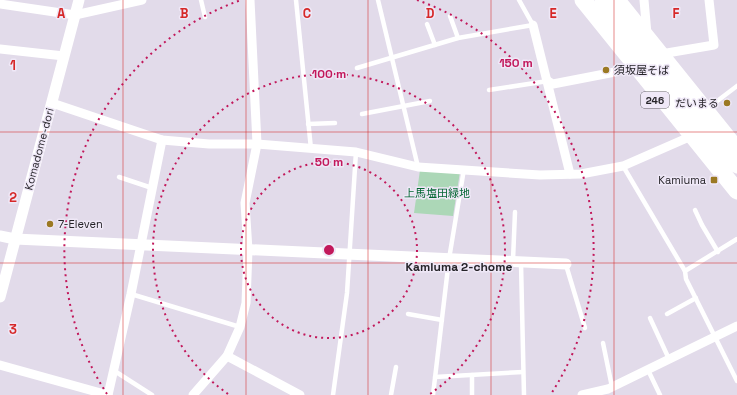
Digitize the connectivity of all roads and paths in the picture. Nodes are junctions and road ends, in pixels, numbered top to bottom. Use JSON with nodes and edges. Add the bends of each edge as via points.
{"nodes":[{"id":1,"x":79,"y":0,"type":"edge"},
{"id":2,"x":142,"y":0,"type":"edge"},
{"id":3,"x":201,"y":0,"type":"edge"},
{"id":4,"x":250,"y":0,"type":"edge"},
{"id":5,"x":296,"y":0,"type":"edge"},
{"id":6,"x":378,"y":0,"type":"edge"},
{"id":7,"x":520,"y":0,"type":"edge"},
{"id":8,"x":573,"y":0,"type":"edge"},
{"id":9,"x":583,"y":0,"type":"edge"},
{"id":10,"x":603,"y":0,"type":"edge"},
{"id":11,"x":618,"y":0,"type":"edge"},
{"id":12,"x":644,"y":0,"type":"edge"},
{"id":13,"x":709,"y":0,"type":"edge"},
{"id":14,"x":0,"y":4,"type":"edge"},
{"id":15,"x":75,"y":15,"type":"junction"},
{"id":16,"x":450,"y":16,"type":"dead end"},
{"id":17,"x":205,"y":17,"type":"dead end"},
{"id":18,"x":427,"y":24,"type":"dead end"},
{"id":19,"x":533,"y":25,"type":"junction"},
{"id":20,"x":647,"y":36,"type":"junction"},
{"id":21,"x":458,"y":38,"type":"junction"},
{"id":22,"x":435,"y":45,"type":"junction"},
{"id":23,"x":0,"y":50,"type":"edge"},
{"id":24,"x":661,"y":54,"type":"junction"},
{"id":25,"x":64,"y":56,"type":"junction"},
{"id":26,"x":392,"y":58,"type":"junction"},
{"id":27,"x":357,"y":68,"type":"dead end"},
{"id":28,"x":615,"y":72,"type":"dead end"},
{"id":29,"x":548,"y":81,"type":"junction"},
{"id":30,"x":737,"y":86,"type":"edge"},
{"id":31,"x":489,"y":90,"type":"dead end"},
{"id":32,"x":430,"y":101,"type":"dead end"},
{"id":33,"x":52,"y":103,"type":"junction"},
{"id":34,"x":405,"y":106,"type":"junction"},
{"id":35,"x":706,"y":109,"type":"junction"},
{"id":36,"x":362,"y":114,"type":"dead end"},
{"id":37,"x":335,"y":123,"type":"dead end"},
{"id":38,"x":308,"y":124,"type":"junction"},
{"id":39,"x":687,"y":138,"type":"junction"},
{"id":40,"x":162,"y":140,"type":"junction"},
{"id":41,"x":257,"y":144,"type":"junction"},
{"id":42,"x":737,"y":148,"type":"edge"},
{"id":43,"x":311,"y":149,"type":"junction"},
{"id":44,"x":356,"y":152,"type":"junction"},
{"id":45,"x":737,"y":165,"type":"edge"},
{"id":46,"x":622,"y":166,"type":"junction"},
{"id":47,"x":418,"y":167,"type":"junction"},
{"id":48,"x":464,"y":169,"type":"junction"},
{"id":49,"x":570,"y":174,"type":"junction"},
{"id":50,"x":119,"y":177,"type":"dead end"},
{"id":51,"x":152,"y":188,"type":"junction"},
{"id":52,"x":737,"y":191,"type":"edge"},
{"id":53,"x":737,"y":200,"type":"edge"},
{"id":54,"x":695,"y":210,"type":"dead end"},
{"id":55,"x":514,"y":212,"type":"dead end"},
{"id":56,"x":0,"y":236,"type":"edge"},
{"id":57,"x":15,"y":239,"type":"junction"},
{"id":58,"x":737,"y":239,"type":"edge"},
{"id":59,"x":140,"y":246,"type":"junction"},
{"id":60,"x":248,"y":250,"type":"junction"},
{"id":61,"x":718,"y":252,"type":"junction"},
{"id":62,"x":350,"y":255,"type":"junction"},
{"id":63,"x":449,"y":259,"type":"junction"},
{"id":64,"x":517,"y":263,"type":"junction"},
{"id":65,"x":566,"y":264,"type":"joint"},
{"id":66,"x":685,"y":271,"type":"junction"},
{"id":67,"x":131,"y":294,"type":"junction"},
{"id":68,"x":0,"y":297,"type":"edge"},
{"id":69,"x":696,"y":298,"type":"junction"},
{"id":70,"x":408,"y":314,"type":"dead end"},
{"id":71,"x":667,"y":314,"type":"dead end"},
{"id":72,"x":650,"y":318,"type":"dead end"},
{"id":73,"x":442,"y":320,"type":"junction"},
{"id":74,"x":737,"y":326,"type":"edge"},
{"id":75,"x":240,"y":327,"type":"junction"},
{"id":76,"x":585,"y":328,"type":"dead end"},
{"id":77,"x":714,"y":336,"type":"junction"},
{"id":78,"x":603,"y":343,"type":"dead end"},
{"id":79,"x":227,"y":356,"type":"junction"},
{"id":80,"x":670,"y":359,"type":"junction"},
{"id":81,"x":0,"y":365,"type":"edge"},
{"id":82,"x":396,"y":367,"type":"dead end"},
{"id":83,"x":113,"y":370,"type":"junction"},
{"id":84,"x":648,"y":370,"type":"junction"},
{"id":85,"x":522,"y":372,"type":"junction"},
{"id":86,"x":472,"y":375,"type":"junction"},
{"id":87,"x":435,"y":377,"type":"junction"},
{"id":88,"x":737,"y":381,"type":"edge"},
{"id":89,"x":610,"y":390,"type":"edge"},
{"id":90,"x":108,"y":395,"type":"edge"},
{"id":91,"x":152,"y":395,"type":"edge"},
{"id":92,"x":193,"y":395,"type":"edge"},
{"id":93,"x":300,"y":395,"type":"edge"},
{"id":94,"x":333,"y":395,"type":"edge"},
{"id":95,"x":391,"y":395,"type":"edge"},
{"id":96,"x":433,"y":395,"type":"edge"},
{"id":97,"x":472,"y":395,"type":"edge"},
{"id":98,"x":524,"y":395,"type":"edge"},
{"id":99,"x":582,"y":395,"type":"edge"},
{"id":100,"x":660,"y":395,"type":"edge"}],
"edges":[{"from":1,"to":15,"type":"street","name":"Komadome-dori"},
{"from":2,"to":15,"type":"street"},
{"from":3,"to":17,"type":"lane"},
{"from":4,"to":41,"type":"street"},
{"from":5,"to":38,"type":"lane"},
{"from":6,"to":26,"type":"lane"},
{"from":7,"to":19,"type":"lane"},
{"from":8,"to":39,"type":"highway","number":"246"},
{"from":9,"to":52,"type":"highway"},
{"from":10,"to":45,"type":"highway"},
{"from":11,"to":20,"type":"highway"},
{"from":12,"to":20,"type":"street"},
{"from":13,"to":24,"type":"street","via":[[714,45]]},
{"from":14,"to":15,"type":"street"},
{"from":15,"to":25,"type":"street","name":"Komadome-dori"},
{"from":16,"to":21,"type":"lane"},
{"from":18,"to":22,"type":"lane"},
{"from":19,"to":21,"type":"lane"},
{"from":19,"to":29,"type":"street"},
{"from":20,"to":24,"type":"highway"},
{"from":21,"to":22,"type":"lane"},
{"from":22,"to":26,"type":"lane"},
{"from":23,"to":25,"type":"street"},
{"from":24,"to":35,"type":"highway"},
{"from":25,"to":33,"type":"street","name":"Komadome-dori"},
{"from":26,"to":27,"type":"lane"},
{"from":26,"to":34,"type":"lane"},
{"from":28,"to":29,"type":"street","via":[[553,84]]},
{"from":29,"to":31,"type":"lane"},
{"from":29,"to":49,"type":"street"},
{"from":30,"to":35,"type":"lane"},
{"from":32,"to":34,"type":"lane"},
{"from":33,"to":40,"type":"street"},
{"from":33,"to":57,"type":"street","name":"Komadome-dori"},
{"from":34,"to":36,"type":"lane"},
{"from":34,"to":47,"type":"lane"},
{"from":35,"to":42,"type":"highway"},
{"from":37,"to":38,"type":"lane"},
{"from":38,"to":43,"type":"lane"},
{"from":39,"to":46,"type":"street"},
{"from":39,"to":53,"type":"highway","number":"246"},
{"from":40,"to":41,"type":"street","via":[[209,144]]},
{"from":40,"to":51,"type":"street"},
{"from":41,"to":43,"type":"street"},
{"from":41,"to":60,"type":"street","via":[[245,203]]},
{"from":43,"to":44,"type":"street"},
{"from":44,"to":47,"type":"street"},
{"from":44,"to":62,"type":"lane"},
{"from":46,"to":49,"type":"street"},
{"from":46,"to":66,"type":"lane"},
{"from":47,"to":48,"type":"street"},
{"from":48,"to":49,"type":"street","via":[[540,175]]},
{"from":48,"to":63,"type":"lane"},
{"from":50,"to":51,"type":"lane"},
{"from":51,"to":59,"type":"street"},
{"from":54,"to":61,"type":"lane"},
{"from":55,"to":64,"type":"lane"},
{"from":56,"to":57,"type":"street"},
{"from":57,"to":59,"type":"street"},
{"from":57,"to":68,"type":"street","name":"Komadome-dori"},
{"from":58,"to":61,"type":"lane"},
{"from":59,"to":60,"type":"street"},
{"from":59,"to":67,"type":"street"},
{"from":60,"to":62,"type":"street"},
{"from":60,"to":75,"type":"street","via":[[246,303]]},
{"from":61,"to":66,"type":"lane"},
{"from":62,"to":63,"type":"street"},
{"from":62,"to":94,"type":"lane"},
{"from":63,"to":64,"type":"street"},
{"from":63,"to":73,"type":"lane"},
{"from":64,"to":65,"type":"street"},
{"from":64,"to":85,"type":"lane"},
{"from":65,"to":76,"type":"lane"},
{"from":66,"to":69,"type":"lane","via":[[686,279]]},
{"from":67,"to":75,"type":"lane"},
{"from":67,"to":83,"type":"street"},
{"from":69,"to":71,"type":"lane"},
{"from":69,"to":77,"type":"lane"},
{"from":70,"to":73,"type":"lane"},
{"from":72,"to":80,"type":"lane"},
{"from":73,"to":87,"type":"lane"},
{"from":74,"to":77,"type":"street"},
{"from":75,"to":79,"type":"street"},
{"from":77,"to":80,"type":"street"},
{"from":77,"to":88,"type":"lane"},
{"from":78,"to":89,"type":"lane"},
{"from":79,"to":92,"type":"street"},
{"from":79,"to":93,"type":"street"},
{"from":80,"to":84,"type":"street"},
{"from":81,"to":90,"type":"street"},
{"from":82,"to":95,"type":"lane"},
{"from":83,"to":90,"type":"street"},
{"from":83,"to":91,"type":"lane"},
{"from":84,"to":89,"type":"street"},
{"from":84,"to":100,"type":"lane"},
{"from":85,"to":86,"type":"lane"},
{"from":85,"to":98,"type":"lane"},
{"from":86,"to":87,"type":"lane"},
{"from":86,"to":97,"type":"lane"},
{"from":87,"to":96,"type":"lane"},
{"from":89,"to":99,"type":"street"}]}
